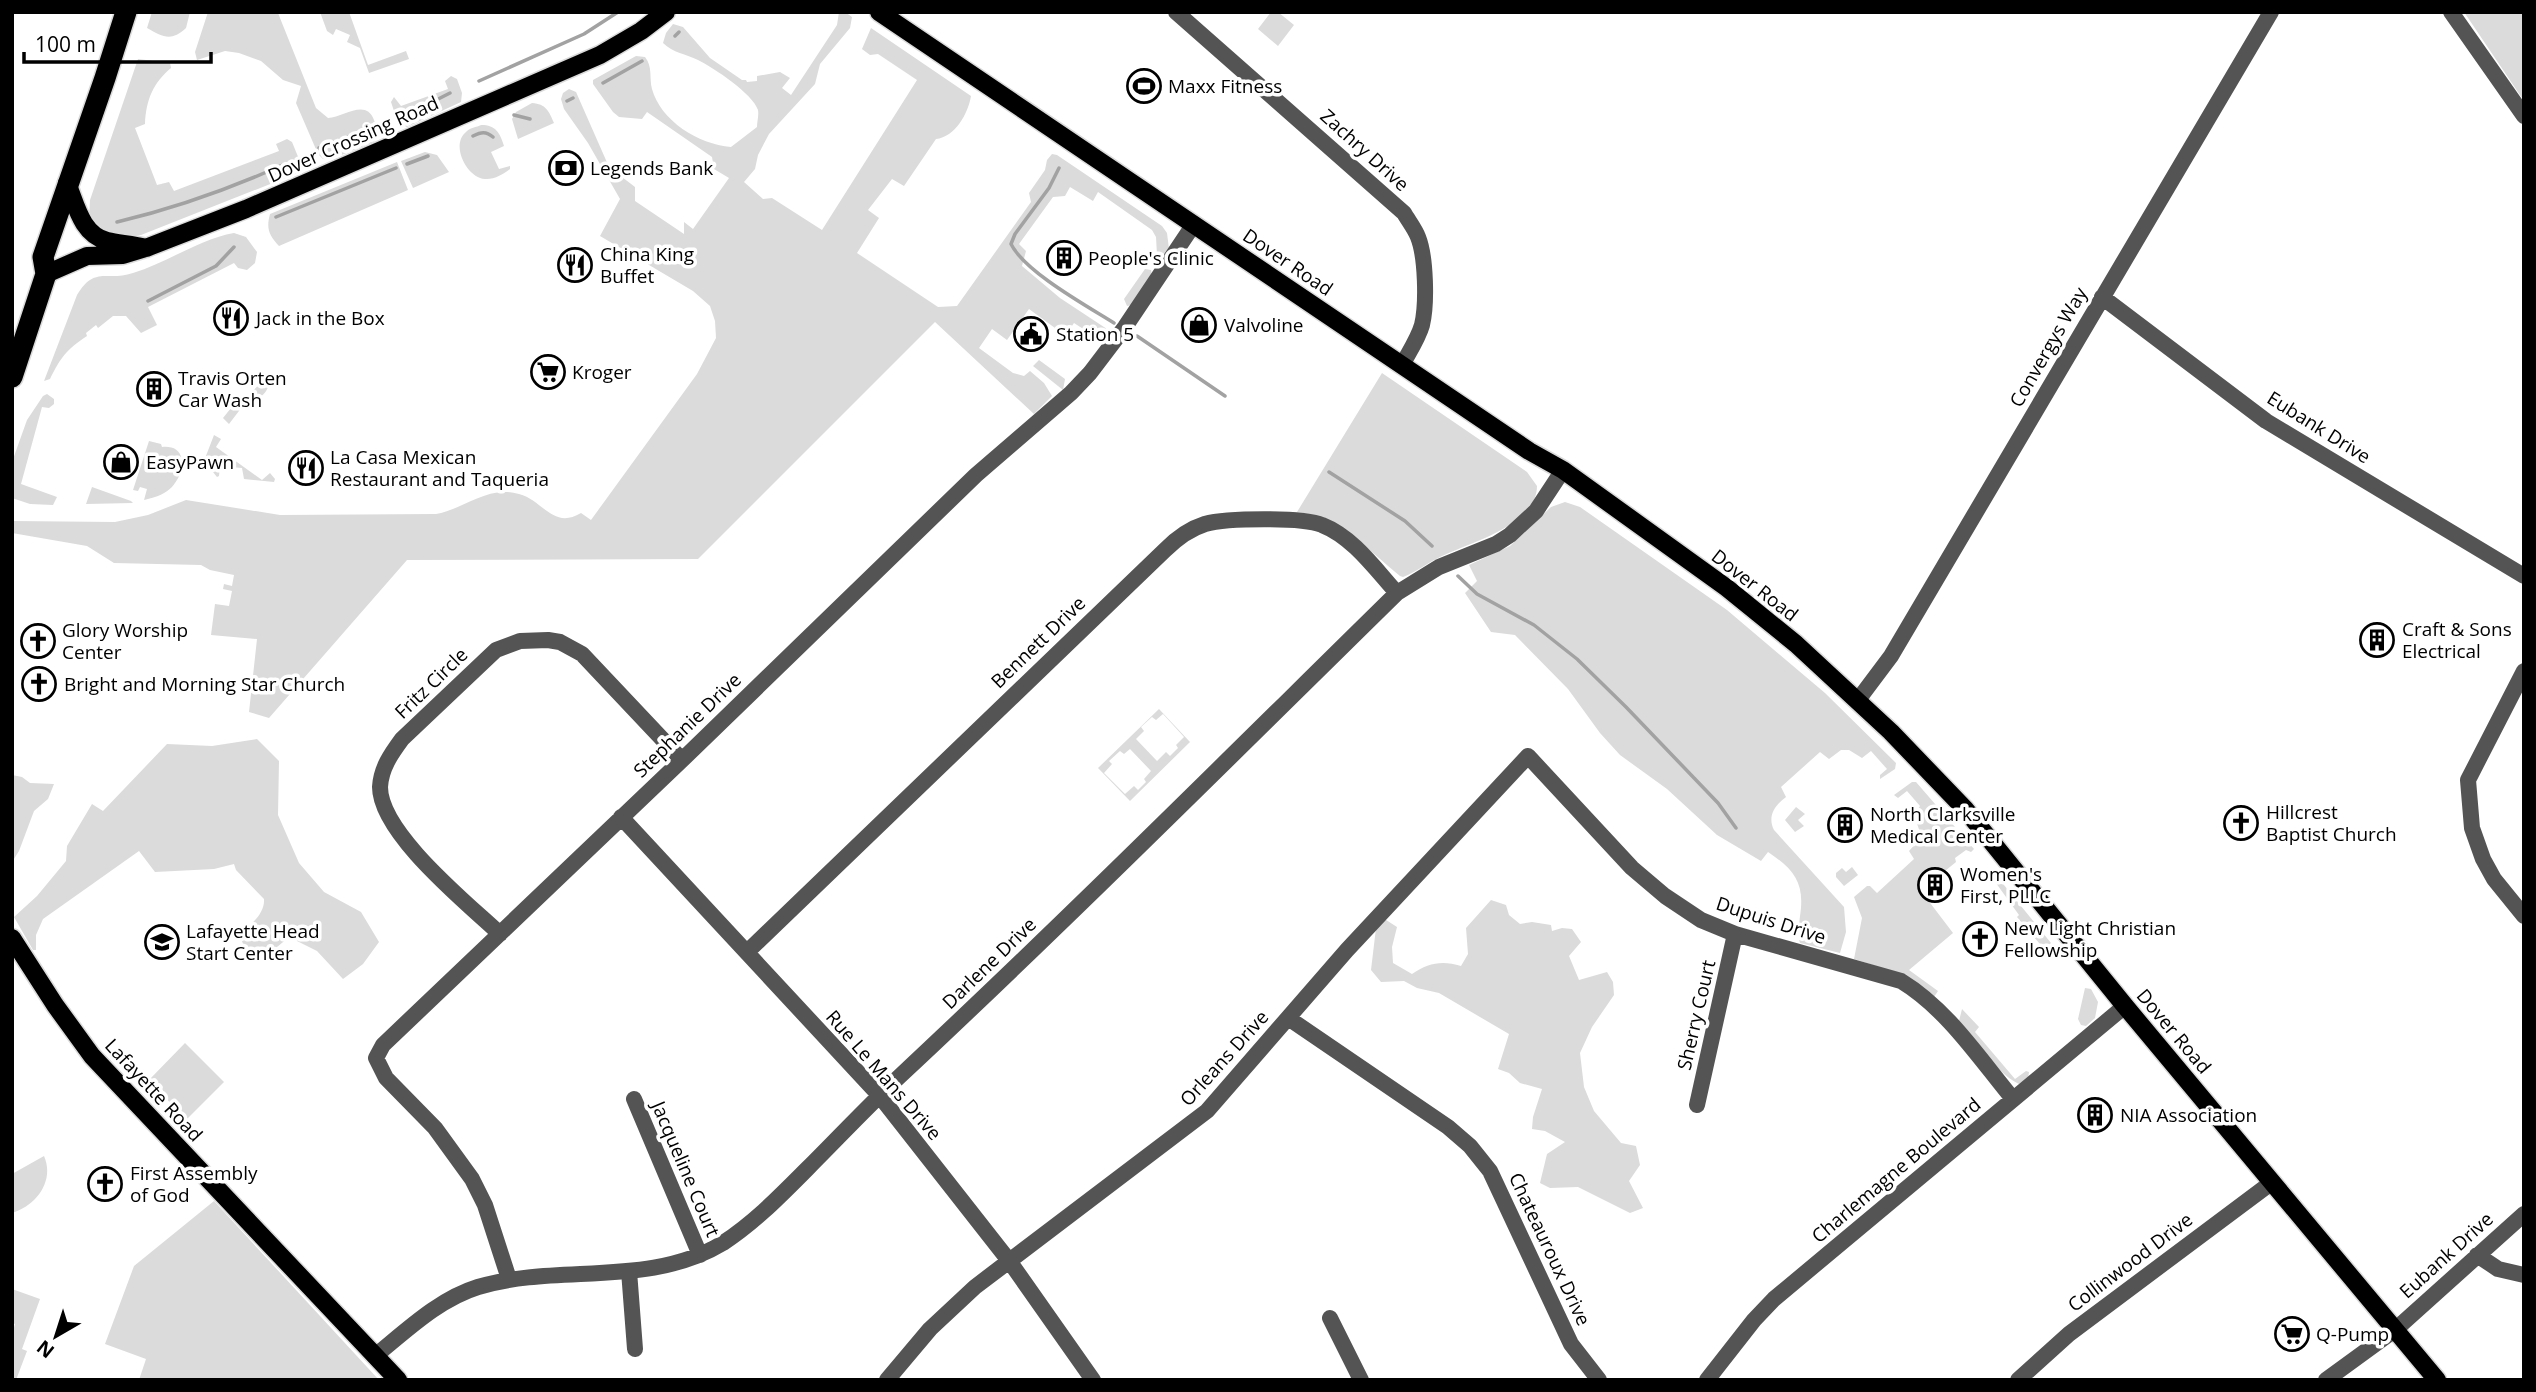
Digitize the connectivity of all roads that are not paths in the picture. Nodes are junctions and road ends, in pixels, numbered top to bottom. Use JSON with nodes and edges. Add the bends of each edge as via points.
{"nodes":[{"id":1,"x":126,"y":12,"type":"edge"},
{"id":2,"x":666,"y":12,"type":"edge"},
{"id":3,"x":879,"y":12,"type":"edge"},
{"id":4,"x":1176,"y":12,"type":"edge"},
{"id":5,"x":2270,"y":12,"type":"edge"},
{"id":6,"x":2451,"y":12,"type":"edge"},
{"id":7,"x":2524,"y":117,"type":"edge"},
{"id":8,"x":67,"y":183,"type":"junction"},
{"id":9,"x":1194,"y":224,"type":"junction"},
{"id":10,"x":146,"y":248,"type":"junction"},
{"id":11,"x":46,"y":274,"type":"junction"},
{"id":12,"x":2102,"y":297,"type":"junction"},
{"id":13,"x":1402,"y":365,"type":"junction"},
{"id":14,"x":12,"y":377,"type":"edge"},
{"id":15,"x":1563,"y":470,"type":"junction"},
{"id":16,"x":2524,"y":576,"type":"edge"},
{"id":17,"x":1397,"y":593,"type":"junction"},
{"id":18,"x":2524,"y":671,"type":"edge"},
{"id":19,"x":1858,"y":700,"type":"junction"},
{"id":20,"x":1528,"y":756,"type":"joint"},
{"id":21,"x":682,"y":760,"type":"junction"},
{"id":22,"x":621,"y":817,"type":"junction"},
{"id":23,"x":2524,"y":916,"type":"edge"},
{"id":24,"x":500,"y":934,"type":"junction"},
{"id":25,"x":1735,"y":934,"type":"junction"},
{"id":26,"x":12,"y":938,"type":"edge"},
{"id":27,"x":747,"y":952,"type":"junction"},
{"id":28,"x":2125,"y":1006,"type":"junction"},
{"id":29,"x":1288,"y":1018,"type":"junction"},
{"id":30,"x":880,"y":1096,"type":"junction"},
{"id":31,"x":634,"y":1099,"type":"dead end"},
{"id":32,"x":2013,"y":1099,"type":"junction"},
{"id":33,"x":1697,"y":1105,"type":"dead end"},
{"id":34,"x":2271,"y":1183,"type":"junction"},
{"id":35,"x":2524,"y":1214,"type":"edge"},
{"id":36,"x":700,"y":1255,"type":"junction"},
{"id":37,"x":2477,"y":1255,"type":"junction"},
{"id":38,"x":1010,"y":1262,"type":"junction"},
{"id":39,"x":629,"y":1271,"type":"junction"},
{"id":40,"x":2524,"y":1275,"type":"edge"},
{"id":41,"x":509,"y":1279,"type":"junction"},
{"id":42,"x":1330,"y":1318,"type":"dead end"},
{"id":43,"x":2396,"y":1328,"type":"junction"},
{"id":44,"x":635,"y":1349,"type":"dead end"},
{"id":45,"x":375,"y":1356,"type":"junction"},
{"id":46,"x":398,"y":1380,"type":"edge"},
{"id":47,"x":887,"y":1380,"type":"edge"},
{"id":48,"x":1093,"y":1380,"type":"edge"},
{"id":49,"x":1361,"y":1380,"type":"edge"},
{"id":50,"x":1599,"y":1380,"type":"edge"},
{"id":51,"x":1707,"y":1380,"type":"edge"},
{"id":52,"x":2018,"y":1380,"type":"edge"},
{"id":53,"x":2326,"y":1380,"type":"edge"},
{"id":54,"x":2437,"y":1380,"type":"edge"}],
"edges":[{"from":1,"to":8,"type":"highway"},
{"from":2,"to":10,"type":"main road","name":"Dover Crossing Road","via":[[600,54]]},
{"from":3,"to":9,"type":"main road","name":"Dover Road"},
{"from":4,"to":13,"type":"street","name":"Zachry Drive","via":[[1404,213],[1418,237],[1423,259],[1424,306],[1418,336]]},
{"from":5,"to":12,"type":"street","name":"Convergys Way"},
{"from":6,"to":7,"type":"street"},
{"from":8,"to":10,"type":"main road","via":[[86,228],[108,241]]},
{"from":8,"to":11,"type":"highway","via":[[43,257]]},
{"from":9,"to":13,"type":"main road","name":"Dover Road"},
{"from":9,"to":21,"type":"street","name":"Stephanie Drive","via":[[1090,373],[976,475]]},
{"from":10,"to":11,"type":"main road","name":"Dover Crossing Road","via":[[123,255],[88,256]]},
{"from":11,"to":14,"type":"highway"},
{"from":12,"to":16,"type":"street","name":"Eubank Drive","via":[[2266,421]]},
{"from":12,"to":19,"type":"street","name":"Convergys Way","via":[[1891,656]]},
{"from":13,"to":15,"type":"main road","name":"Dover Road"},
{"from":15,"to":17,"type":"street","name":"Darlene Drive","via":[[1536,512],[1510,535],[1438,567]]},
{"from":15,"to":19,"type":"main road","name":"Dover Road","via":[[1727,588]]},
{"from":17,"to":27,"type":"street","name":"Bennett Drive","via":[[1348,541],[1321,524],[1219,522],[1185,533]]},
{"from":17,"to":30,"type":"street","name":"Darlene Drive"},
{"from":18,"to":23,"type":"street","via":[[2468,780],[2472,828],[2483,859]]},
{"from":19,"to":28,"type":"main road","name":"Dover Road","via":[[1965,809]]},
{"from":20,"to":25,"type":"street","name":"Dupuis Drive","via":[[1632,868],[1701,920]]},
{"from":20,"to":29,"type":"street","name":"Orleans Drive"},
{"from":21,"to":22,"type":"street","name":"Stephanie Drive"},
{"from":21,"to":24,"type":"street","name":"Fritz Circle","via":[[582,654],[548,639],[520,640],[496,650],[407,734],[383,771],[383,807],[408,845]]},
{"from":22,"to":24,"type":"street","name":"Stephanie Drive"},
{"from":22,"to":27,"type":"street","name":"Rue Le Mans Drive"},
{"from":24,"to":41,"type":"street","name":"Stephanie Drive","via":[[383,1045],[376,1058],[386,1078],[435,1128],[472,1179]]},
{"from":25,"to":32,"type":"street","name":"Dupuis Drive","via":[[1901,981],[1915,989],[1937,1008]]},
{"from":25,"to":33,"type":"street","name":"Sherry Court"},
{"from":26,"to":45,"type":"main road","name":"Lafayette Road","via":[[92,1056]]},
{"from":27,"to":30,"type":"street","name":"Rue Le Mans Drive"},
{"from":28,"to":32,"type":"street","name":"Charlemagne Boulevard"},
{"from":28,"to":34,"type":"main road","name":"Dover Road"},
{"from":29,"to":38,"type":"street","name":"Orleans Drive","via":[[1190,1126]]},
{"from":29,"to":50,"type":"street","name":"Chateauroux Drive","via":[[1448,1126],[1470,1146],[1504,1197],[1571,1344]]},
{"from":30,"to":36,"type":"street","name":"Darlene Drive","via":[[763,1213]]},
{"from":30,"to":38,"type":"street","name":"Rue Le Mans Drive"},
{"from":31,"to":36,"type":"street","name":"Jacqueline Court"},
{"from":32,"to":51,"type":"street","name":"Charlemagne Boulevard","via":[[1774,1300]]},
{"from":34,"to":43,"type":"main road","name":"Dover Road"},
{"from":34,"to":52,"type":"street","name":"Collinwood Drive","via":[[2069,1334]]},
{"from":35,"to":37,"type":"street","name":"Eubank Drive"},
{"from":36,"to":39,"type":"street","name":"Darlene Drive"},
{"from":37,"to":40,"type":"street","via":[[2498,1269]]},
{"from":37,"to":43,"type":"street","name":"Eubank Drive"},
{"from":38,"to":47,"type":"street","name":"Orleans Drive","via":[[944,1315]]},
{"from":38,"to":48,"type":"street","name":"Rue Le Mans Drive"},
{"from":39,"to":41,"type":"street","name":"Darlene Drive"},
{"from":39,"to":44,"type":"street"},
{"from":41,"to":45,"type":"street","name":"Darlene Drive","via":[[475,1287],[440,1304]]},
{"from":42,"to":49,"type":"street"},
{"from":43,"to":53,"type":"street","name":"Eubank Drive"},
{"from":43,"to":54,"type":"main road","name":"Dover Road"},
{"from":45,"to":46,"type":"main road","name":"Lafayette Road"}]}
